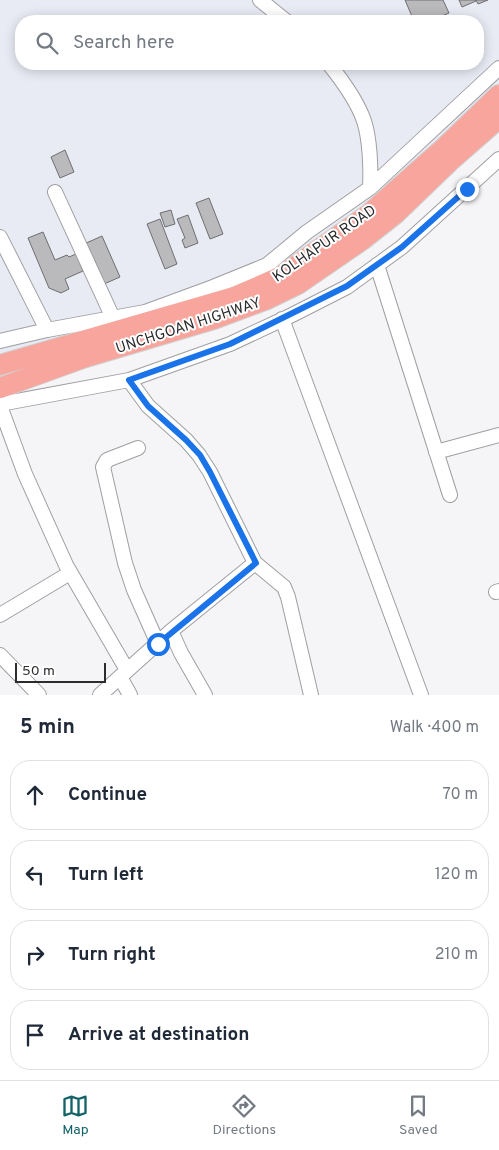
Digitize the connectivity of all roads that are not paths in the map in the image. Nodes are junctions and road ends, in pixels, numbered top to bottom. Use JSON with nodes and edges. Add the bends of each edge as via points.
{"nodes":[{"id":1,"x":260,"y":0,"type":"edge"},
{"id":2,"x":279,"y":15,"type":"edge"},
{"id":3,"x":499,"y":68,"type":"edge"},
{"id":4,"x":333,"y":70,"type":"edge"},
{"id":5,"x":499,"y":95,"type":"edge"},
{"id":6,"x":499,"y":118,"type":"edge"},
{"id":7,"x":499,"y":159,"type":"edge"},
{"id":8,"x":370,"y":188,"type":"junction"},
{"id":9,"x":55,"y":192,"type":"dead end"},
{"id":10,"x":0,"y":238,"type":"edge"},
{"id":11,"x":377,"y":265,"type":"junction"},
{"id":12,"x":113,"y":318,"type":"junction"},
{"id":13,"x":282,"y":320,"type":"junction"},
{"id":14,"x":47,"y":330,"type":"junction"},
{"id":15,"x":0,"y":341,"type":"edge"},
{"id":16,"x":0,"y":366,"type":"edge"},
{"id":17,"x":129,"y":380,"type":"junction"},
{"id":18,"x":0,"y":388,"type":"edge"},
{"id":19,"x":0,"y":405,"type":"edge"},
{"id":20,"x":499,"y":435,"type":"edge"},
{"id":21,"x":138,"y":448,"type":"dead end"},
{"id":22,"x":436,"y":452,"type":"junction"},
{"id":23,"x":450,"y":495,"type":"dead end"},
{"id":24,"x":256,"y":563,"type":"junction"},
{"id":25,"x":70,"y":573,"type":"junction"},
{"id":26,"x":0,"y":615,"type":"edge"},
{"id":27,"x":172,"y":631,"type":"junction"},
{"id":28,"x":158,"y":644,"type":"junction"},
{"id":29,"x":0,"y":656,"type":"edge"},
{"id":30,"x":123,"y":674,"type":"junction"},
{"id":31,"x":39,"y":695,"type":"edge"},
{"id":32,"x":100,"y":695,"type":"edge"},
{"id":33,"x":130,"y":695,"type":"edge"},
{"id":34,"x":205,"y":695,"type":"edge"},
{"id":35,"x":311,"y":695,"type":"edge"},
{"id":36,"x":421,"y":695,"type":"edge"}],
"edges":[{"from":1,"to":2,"type":"street"},
{"from":3,"to":8,"type":"street"},
{"from":4,"to":8,"type":"street","via":[[364,122],[371,169]]},
{"from":5,"to":16,"type":"highway","name":"KOLHAPUR ROAD","via":[[368,215],[280,277],[237,296]]},
{"from":6,"to":18,"type":"highway","name":"UNCHGOAN HIGHWAY","via":[[395,214],[298,284],[214,320],[83,358]]},
{"from":7,"to":11,"type":"street","via":[[402,247]]},
{"from":8,"to":12,"type":"street","via":[[267,265],[145,312]]},
{"from":9,"to":12,"type":"street"},
{"from":10,"to":14,"type":"street"},
{"from":11,"to":13,"type":"street","via":[[347,286]]},
{"from":11,"to":22,"type":"street"},
{"from":12,"to":14,"type":"street"},
{"from":13,"to":17,"type":"street","via":[[230,344]]},
{"from":13,"to":36,"type":"street"},
{"from":14,"to":15,"type":"street"},
{"from":17,"to":19,"type":"street"},
{"from":17,"to":24,"type":"street","via":[[148,406],[200,455]]},
{"from":19,"to":25,"type":"street","via":[[25,474]]},
{"from":20,"to":22,"type":"street"},
{"from":21,"to":28,"type":"street","via":[[107,460],[103,467],[125,563]]},
{"from":22,"to":23,"type":"street"},
{"from":24,"to":27,"type":"street"},
{"from":24,"to":35,"type":"street","via":[[284,587]]},
{"from":25,"to":26,"type":"street"},
{"from":25,"to":30,"type":"street"},
{"from":27,"to":28,"type":"street"},
{"from":27,"to":34,"type":"street"},
{"from":28,"to":30,"type":"street"},
{"from":29,"to":31,"type":"street"},
{"from":30,"to":32,"type":"street"},
{"from":30,"to":33,"type":"street"}]}
